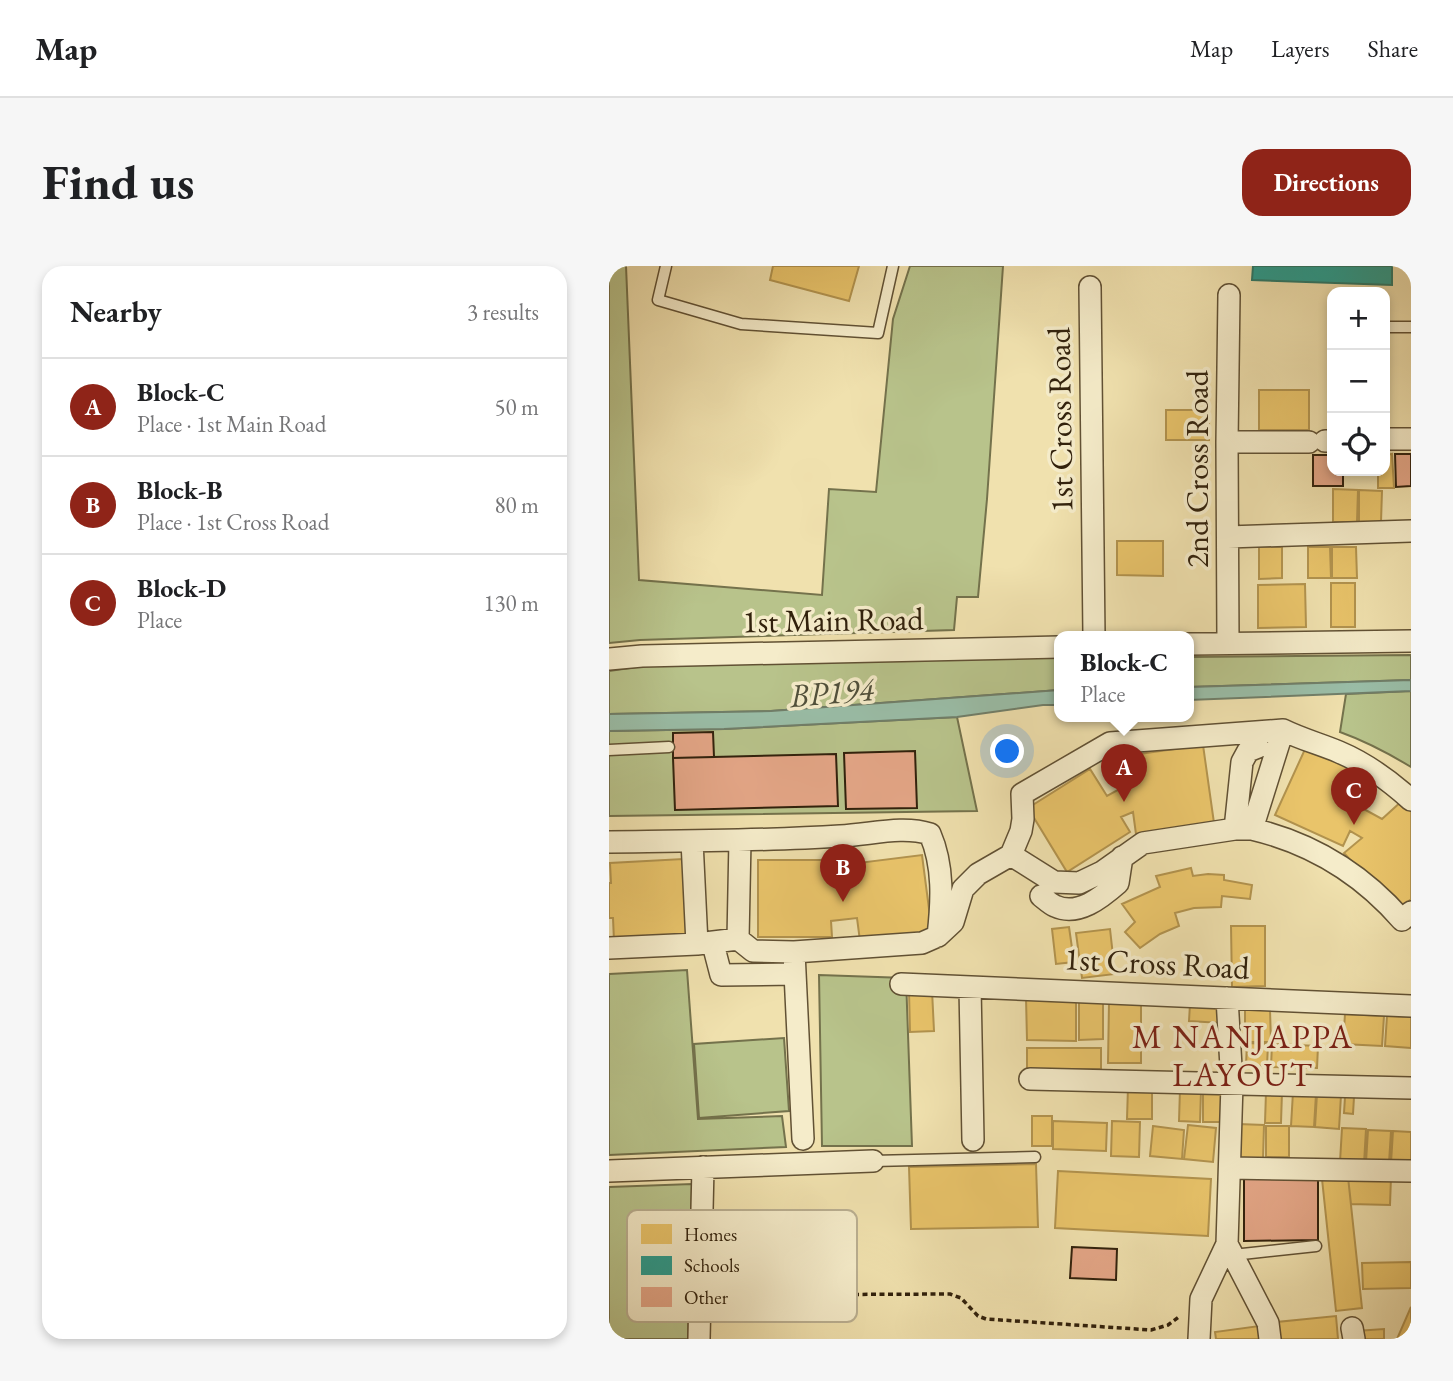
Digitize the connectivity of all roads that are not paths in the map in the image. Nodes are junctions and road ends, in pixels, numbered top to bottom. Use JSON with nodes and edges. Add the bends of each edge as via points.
{"nodes":[{"id":1,"x":666,"y":266,"type":"edge"},
{"id":2,"x":894,"y":266,"type":"edge"},
{"id":3,"x":1090,"y":287,"type":"dead end"},
{"id":4,"x":1229,"y":295,"type":"dead end"},
{"id":5,"x":1390,"y":327,"type":"edge"},
{"id":6,"x":1411,"y":327,"type":"edge"},
{"id":7,"x":1390,"y":439,"type":"edge"},
{"id":8,"x":1411,"y":439,"type":"edge"},
{"id":9,"x":1322,"y":441,"type":"edge"},
{"id":10,"x":1227,"y":442,"type":"junction"},
{"id":11,"x":1411,"y":531,"type":"edge"},
{"id":12,"x":1228,"y":537,"type":"junction"},
{"id":13,"x":1094,"y":631,"type":"edge"},
{"id":14,"x":1411,"y":641,"type":"edge"},
{"id":15,"x":1229,"y":643,"type":"junction"},
{"id":16,"x":1194,"y":644,"type":"edge"},
{"id":17,"x":1054,"y":647,"type":"edge"},
{"id":18,"x":609,"y":659,"type":"edge"},
{"id":19,"x":1283,"y":730,"type":"junction"},
{"id":20,"x":669,"y":747,"type":"dead end"},
{"id":21,"x":1258,"y":747,"type":"dead end"},
{"id":22,"x":609,"y":750,"type":"edge"},
{"id":23,"x":1411,"y":800,"type":"edge"},
{"id":24,"x":1244,"y":829,"type":"junction"},
{"id":25,"x":740,"y":840,"type":"junction"},
{"id":26,"x":692,"y":841,"type":"junction"},
{"id":27,"x":609,"y":842,"type":"edge"},
{"id":28,"x":1011,"y":855,"type":"junction"},
{"id":29,"x":1122,"y":857,"type":"junction"},
{"id":30,"x":1041,"y":896,"type":"dead end"},
{"id":31,"x":1408,"y":921,"type":"edge"},
{"id":32,"x":938,"y":936,"type":"junction"},
{"id":33,"x":738,"y":939,"type":"junction"},
{"id":34,"x":705,"y":946,"type":"junction"},
{"id":35,"x":609,"y":948,"type":"edge"},
{"id":36,"x":794,"y":952,"type":"junction"},
{"id":37,"x":795,"y":974,"type":"junction"},
{"id":38,"x":901,"y":984,"type":"dead end"},
{"id":39,"x":971,"y":987,"type":"junction"},
{"id":40,"x":1227,"y":998,"type":"junction"},
{"id":41,"x":1411,"y":1006,"type":"edge"},
{"id":42,"x":1030,"y":1079,"type":"dead end"},
{"id":43,"x":1232,"y":1084,"type":"junction"},
{"id":44,"x":1411,"y":1088,"type":"edge"},
{"id":45,"x":803,"y":1139,"type":"junction"},
{"id":46,"x":973,"y":1140,"type":"dead end"},
{"id":47,"x":1035,"y":1157,"type":"dead end"},
{"id":48,"x":873,"y":1161,"type":"joint"},
{"id":49,"x":816,"y":1163,"type":"junction"},
{"id":50,"x":787,"y":1164,"type":"junction"},
{"id":51,"x":703,"y":1167,"type":"junction"},
{"id":52,"x":1230,"y":1168,"type":"junction"},
{"id":53,"x":609,"y":1171,"type":"edge"},
{"id":54,"x":1411,"y":1171,"type":"edge"},
{"id":55,"x":702,"y":1210,"type":"edge"},
{"id":56,"x":1316,"y":1246,"type":"dead end"},
{"id":57,"x":1230,"y":1250,"type":"junction"},
{"id":58,"x":1199,"y":1339,"type":"edge"},
{"id":59,"x":1270,"y":1339,"type":"edge"}],
"edges":[{"from":1,"to":2,"type":"lane","via":[[658,300],[741,324],[878,333]]},
{"from":3,"to":13,"type":"street","name":"1st Cross Road"},
{"from":4,"to":10,"type":"street","name":"2nd Cross Road"},
{"from":5,"to":6,"type":"lane"},
{"from":7,"to":8,"type":"street"},
{"from":9,"to":10,"type":"street"},
{"from":10,"to":12,"type":"street","name":"2nd Cross Road"},
{"from":11,"to":12,"type":"street"},
{"from":12,"to":15,"type":"street","name":"2nd Cross Road"},
{"from":14,"to":15,"type":"street"},
{"from":15,"to":16,"type":"street"},
{"from":17,"to":18,"type":"street","name":"1st Main Road"},
{"from":19,"to":23,"type":"street","via":[[1364,765]]},
{"from":19,"to":24,"type":"street"},
{"from":19,"to":28,"type":"street","via":[[1110,743],[1022,794],[1021,831]]},
{"from":20,"to":22,"type":"lane"},
{"from":21,"to":24,"type":"street","via":[[1244,756]]},
{"from":24,"to":29,"type":"street","via":[[1143,843]]},
{"from":24,"to":31,"type":"street","via":[[1296,842],[1321,854],[1345,868]]},
{"from":25,"to":26,"type":"street"},
{"from":25,"to":32,"type":"street","via":[[916,830],[930,834],[941,874]]},
{"from":25,"to":33,"type":"street"},
{"from":26,"to":27,"type":"street"},
{"from":26,"to":34,"type":"street"},
{"from":28,"to":29,"type":"street","via":[[1054,882],[1079,883]]},
{"from":28,"to":32,"type":"street","via":[[978,874],[963,889],[953,922]]},
{"from":29,"to":30,"type":"street","via":[[1118,883],[1090,904],[1057,907]]},
{"from":32,"to":36,"type":"street","via":[[922,943]]},
{"from":33,"to":34,"type":"street"},
{"from":33,"to":36,"type":"street","via":[[753,951]]},
{"from":34,"to":35,"type":"street"},
{"from":34,"to":37,"type":"street","via":[[721,975]]},
{"from":36,"to":37,"type":"street"},
{"from":37,"to":45,"type":"street"},
{"from":38,"to":39,"type":"street","name":"1st Cross Road"},
{"from":39,"to":40,"type":"street","name":"1st Cross Road"},
{"from":39,"to":46,"type":"street"},
{"from":40,"to":41,"type":"street","name":"1st Cross Road"},
{"from":40,"to":43,"type":"street"},
{"from":42,"to":43,"type":"street"},
{"from":43,"to":44,"type":"street"},
{"from":43,"to":52,"type":"street"},
{"from":45,"to":49,"type":"street","via":[[808,1140]]},
{"from":45,"to":50,"type":"street","via":[[791,1142]]},
{"from":47,"to":48,"type":"lane"},
{"from":48,"to":49,"type":"street"},
{"from":49,"to":50,"type":"street"},
{"from":50,"to":51,"type":"street"},
{"from":51,"to":53,"type":"street"},
{"from":51,"to":55,"type":"street"},
{"from":52,"to":54,"type":"street"},
{"from":52,"to":57,"type":"street"},
{"from":56,"to":57,"type":"lane"},
{"from":57,"to":58,"type":"street","via":[[1201,1299]]},
{"from":57,"to":59,"type":"street","via":[[1268,1323]]}]}
